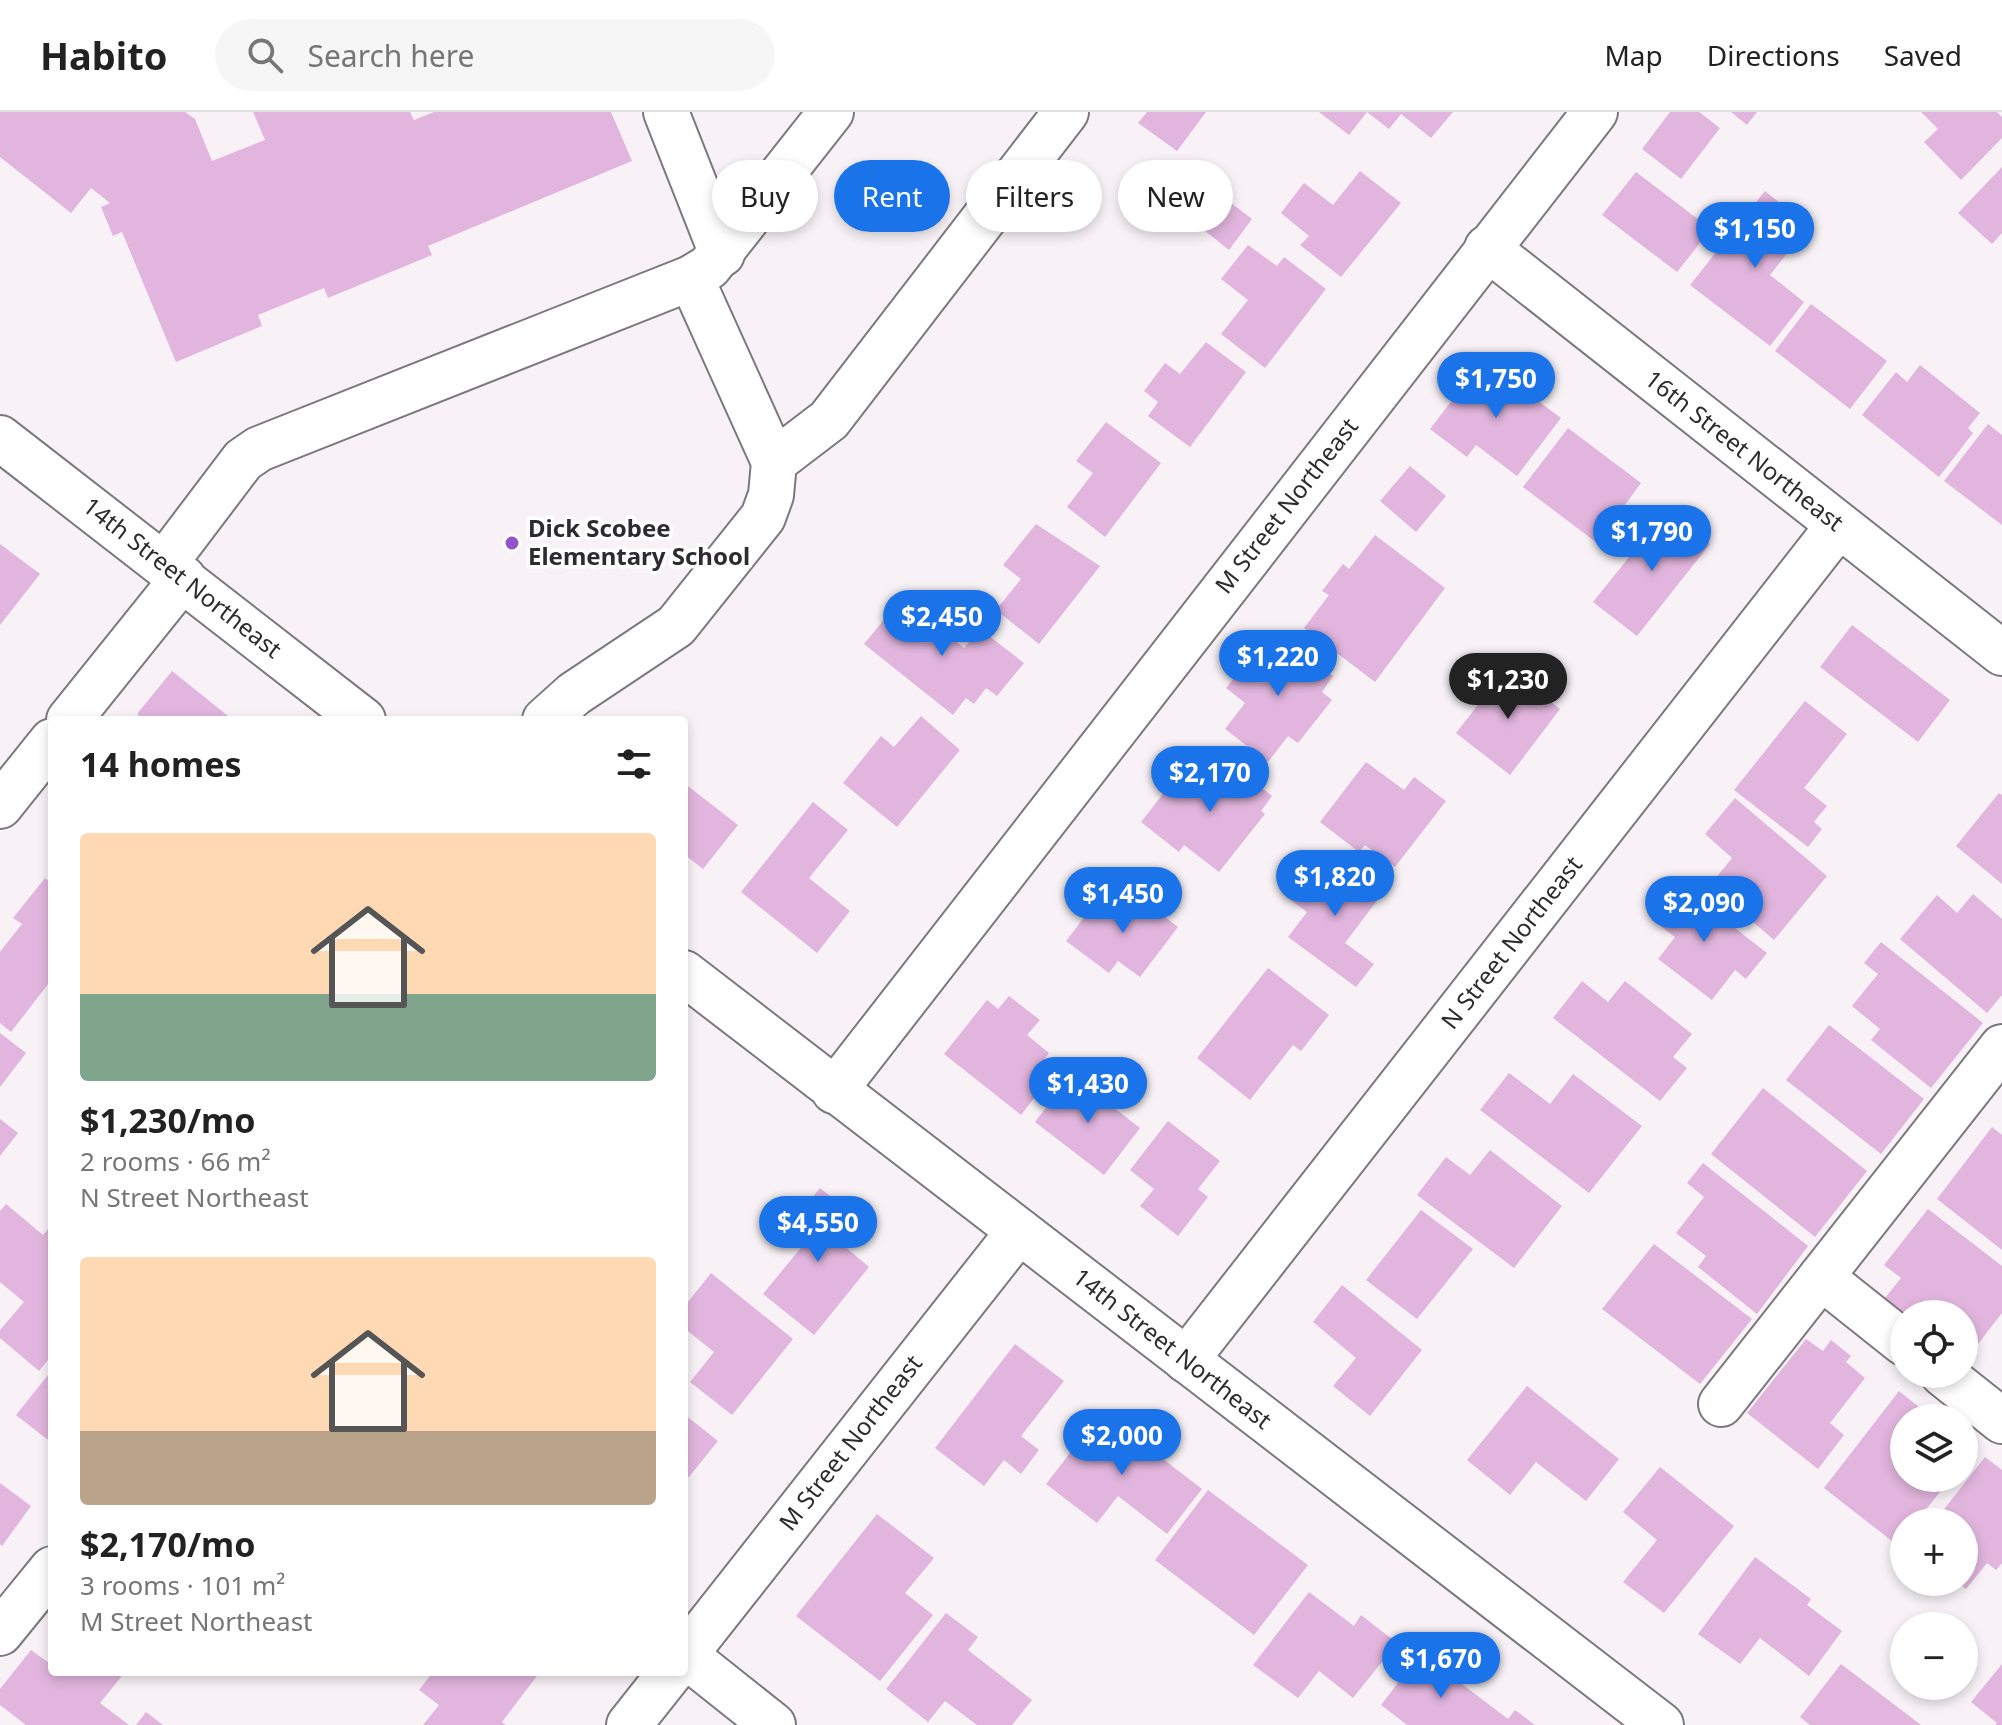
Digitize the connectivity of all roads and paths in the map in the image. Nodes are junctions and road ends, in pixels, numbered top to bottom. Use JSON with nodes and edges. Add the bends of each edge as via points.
{"nodes":[{"id":1,"x":666,"y":112,"type":"edge"},
{"id":2,"x":831,"y":112,"type":"edge"},
{"id":3,"x":1066,"y":112,"type":"edge"},
{"id":4,"x":1595,"y":112,"type":"edge"},
{"id":5,"x":1487,"y":248,"type":"junction"},
{"id":6,"x":706,"y":266,"type":"junction"},
{"id":7,"x":0,"y":438,"type":"edge"},
{"id":8,"x":774,"y":462,"type":"junction"},
{"id":9,"x":1838,"y":526,"type":"junction"},
{"id":10,"x":174,"y":571,"type":"junction"},
{"id":11,"x":2002,"y":653,"type":"edge"},
{"id":12,"x":72,"y":716,"type":"edge"},
{"id":13,"x":358,"y":716,"type":"edge"},
{"id":14,"x":549,"y":716,"type":"edge"},
{"id":15,"x":48,"y":746,"type":"edge"},
{"id":16,"x":0,"y":806,"type":"edge"},
{"id":17,"x":688,"y":976,"type":"edge"},
{"id":18,"x":2002,"y":1047,"type":"edge"},
{"id":19,"x":834,"y":1091,"type":"junction"},
{"id":20,"x":1019,"y":1231,"type":"junction"},
{"id":21,"x":1821,"y":1277,"type":"junction"},
{"id":22,"x":1890,"y":1332,"type":"edge"},
{"id":23,"x":1186,"y":1360,"type":"junction"},
{"id":24,"x":1961,"y":1388,"type":"edge"},
{"id":25,"x":1721,"y":1404,"type":"dead end"},
{"id":26,"x":2002,"y":1421,"type":"edge"},
{"id":27,"x":48,"y":1574,"type":"edge"},
{"id":28,"x":0,"y":1633,"type":"edge"},
{"id":29,"x":688,"y":1650,"type":"edge"},
{"id":30,"x":688,"y":1658,"type":"edge"},
{"id":31,"x":668,"y":1676,"type":"edge"},
{"id":32,"x":629,"y":1725,"type":"edge"},
{"id":33,"x":773,"y":1725,"type":"edge"},
{"id":34,"x":1661,"y":1725,"type":"edge"}],
"edges":[{"from":1,"to":6,"type":"street"},
{"from":2,"to":6,"type":"street"},
{"from":3,"to":8,"type":"street","via":[[829,420]]},
{"from":4,"to":5,"type":"street","name":"M Street Northeast"},
{"from":5,"to":9,"type":"street","name":"16th Street Northeast"},
{"from":5,"to":19,"type":"street","name":"M Street Northeast"},
{"from":6,"to":8,"type":"street"},
{"from":6,"to":10,"type":"street","via":[[259,449],[243,460]]},
{"from":7,"to":10,"type":"street","name":"14th Street Northeast"},
{"from":8,"to":14,"type":"street","via":[[763,517],[676,626]]},
{"from":9,"to":11,"type":"street","name":"16th Street Northeast"},
{"from":9,"to":23,"type":"street","name":"N Street Northeast"},
{"from":10,"to":12,"type":"street"},
{"from":10,"to":13,"type":"street","name":"14th Street Northeast"},
{"from":15,"to":16,"type":"street"},
{"from":17,"to":19,"type":"street","name":"14th Street Northeast"},
{"from":18,"to":21,"type":"street"},
{"from":19,"to":20,"type":"street","name":"14th Street Northeast"},
{"from":20,"to":23,"type":"street","name":"14th Street Northeast"},
{"from":20,"to":29,"type":"street","name":"M Street Northeast"},
{"from":21,"to":22,"type":"street"},
{"from":21,"to":25,"type":"street"},
{"from":23,"to":34,"type":"street","name":"14th Street Northeast"},
{"from":24,"to":26,"type":"street"},
{"from":27,"to":28,"type":"street"},
{"from":30,"to":33,"type":"street"},
{"from":31,"to":32,"type":"street"}]}
